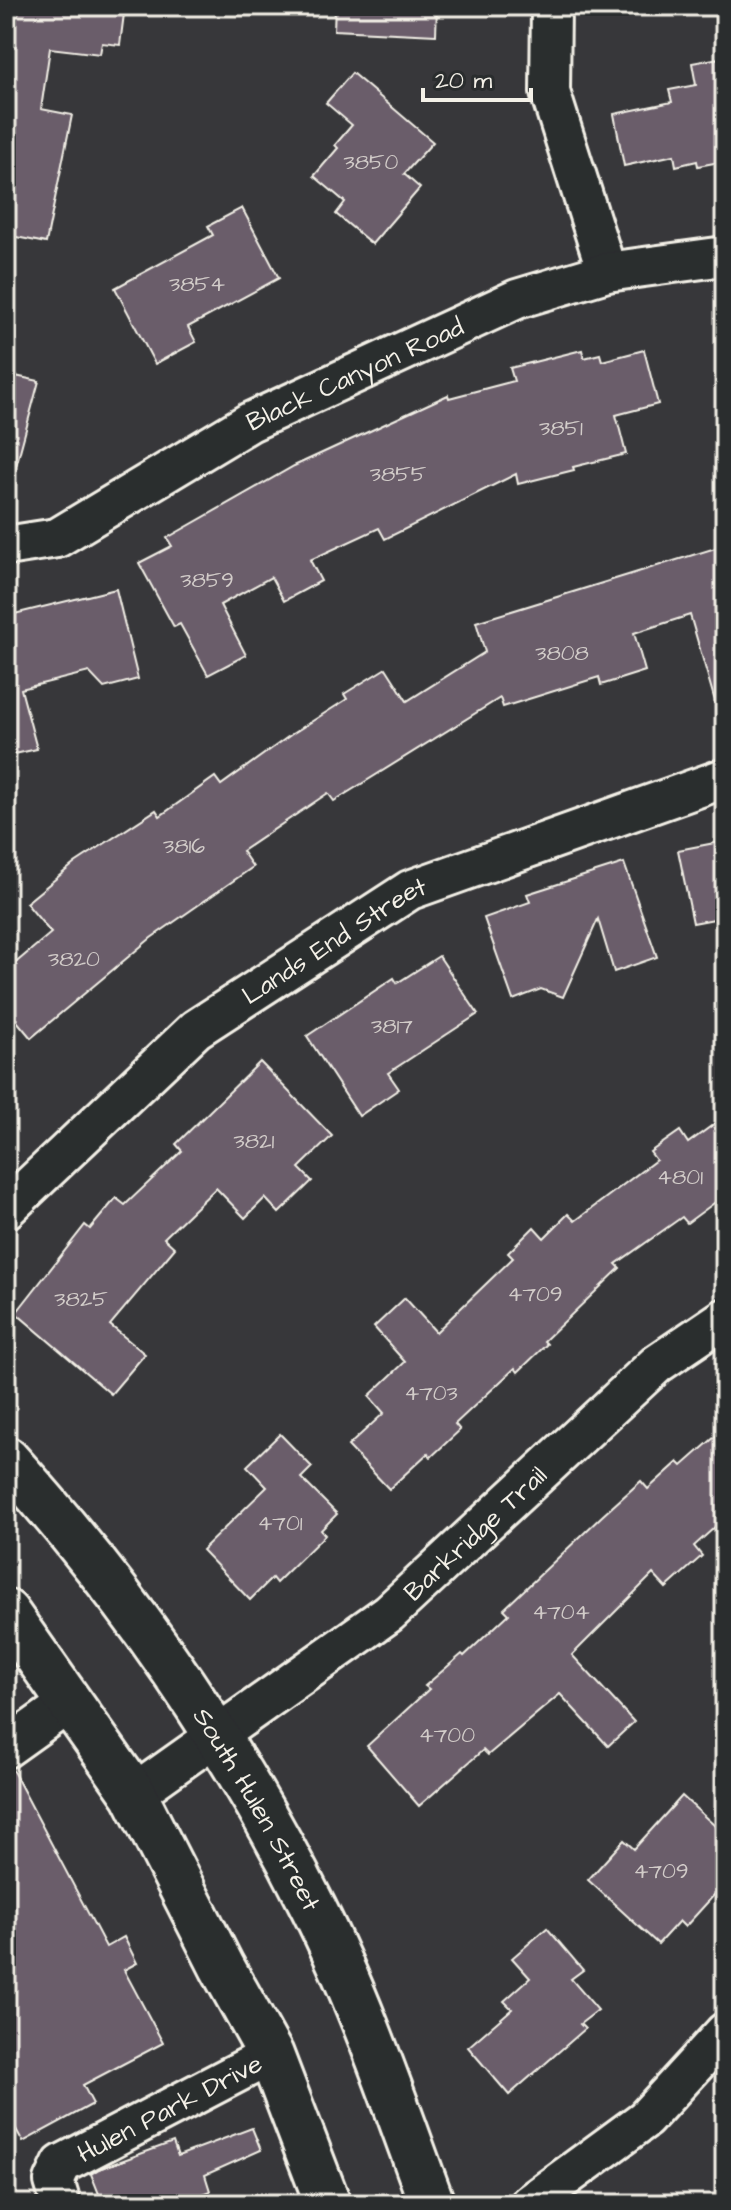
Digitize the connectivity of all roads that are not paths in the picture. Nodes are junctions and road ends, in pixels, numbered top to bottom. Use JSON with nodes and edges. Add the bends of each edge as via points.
{"nodes":[{"id":1,"x":551,"y":6,"type":"edge"},
{"id":2,"x":725,"y":256,"type":"edge"},
{"id":3,"x":607,"y":272,"type":"junction"},
{"id":4,"x":6,"y":546,"type":"edge"},
{"id":5,"x":725,"y":778,"type":"edge"},
{"id":6,"x":6,"y":1209,"type":"edge"},
{"id":7,"x":725,"y":1318,"type":"edge"},
{"id":8,"x":6,"y":1459,"type":"edge"},
{"id":9,"x":6,"y":1612,"type":"edge"},
{"id":10,"x":69,"y":1703,"type":"junction"},
{"id":11,"x":216,"y":1737,"type":"junction"},
{"id":12,"x":6,"y":1748,"type":"edge"},
{"id":13,"x":134,"y":1794,"type":"junction"},
{"id":14,"x":725,"y":2032,"type":"edge"},
{"id":15,"x":271,"y":2055,"type":"junction"},
{"id":16,"x":61,"y":2204,"type":"edge"},
{"id":17,"x":328,"y":2204,"type":"edge"},
{"id":18,"x":432,"y":2204,"type":"edge"},
{"id":19,"x":529,"y":2204,"type":"edge"}],
"edges":[{"from":1,"to":3,"type":"street","via":[[550,92]]},
{"from":2,"to":3,"type":"street","name":"Black Canyon Road"},
{"from":3,"to":4,"type":"street","name":"Black Canyon Road","via":[[517,299],[250,422],[57,538]]},
{"from":5,"to":6,"type":"street","name":"Lands End Street","via":[[410,890],[196,1029]]},
{"from":7,"to":11,"type":"street","name":"Barkridge Trail","via":[[657,1364],[389,1613]]},
{"from":8,"to":11,"type":"main road","name":"South Hulen Street","via":[[124,1599]]},
{"from":9,"to":10,"type":"main road"},
{"from":10,"to":12,"type":"street"},
{"from":10,"to":13,"type":"main road"},
{"from":11,"to":13,"type":"street","name":"Barkridge Trail"},
{"from":11,"to":18,"type":"main road","name":"South Hulen Street","via":[[281,1846],[340,1965]]},
{"from":13,"to":15,"type":"main road"},
{"from":14,"to":19,"type":"street","via":[[645,2119]]},
{"from":15,"to":16,"type":"street","name":"Hulen Park Drive","via":[[62,2164],[54,2181]]},
{"from":15,"to":17,"type":"main road"}]}
